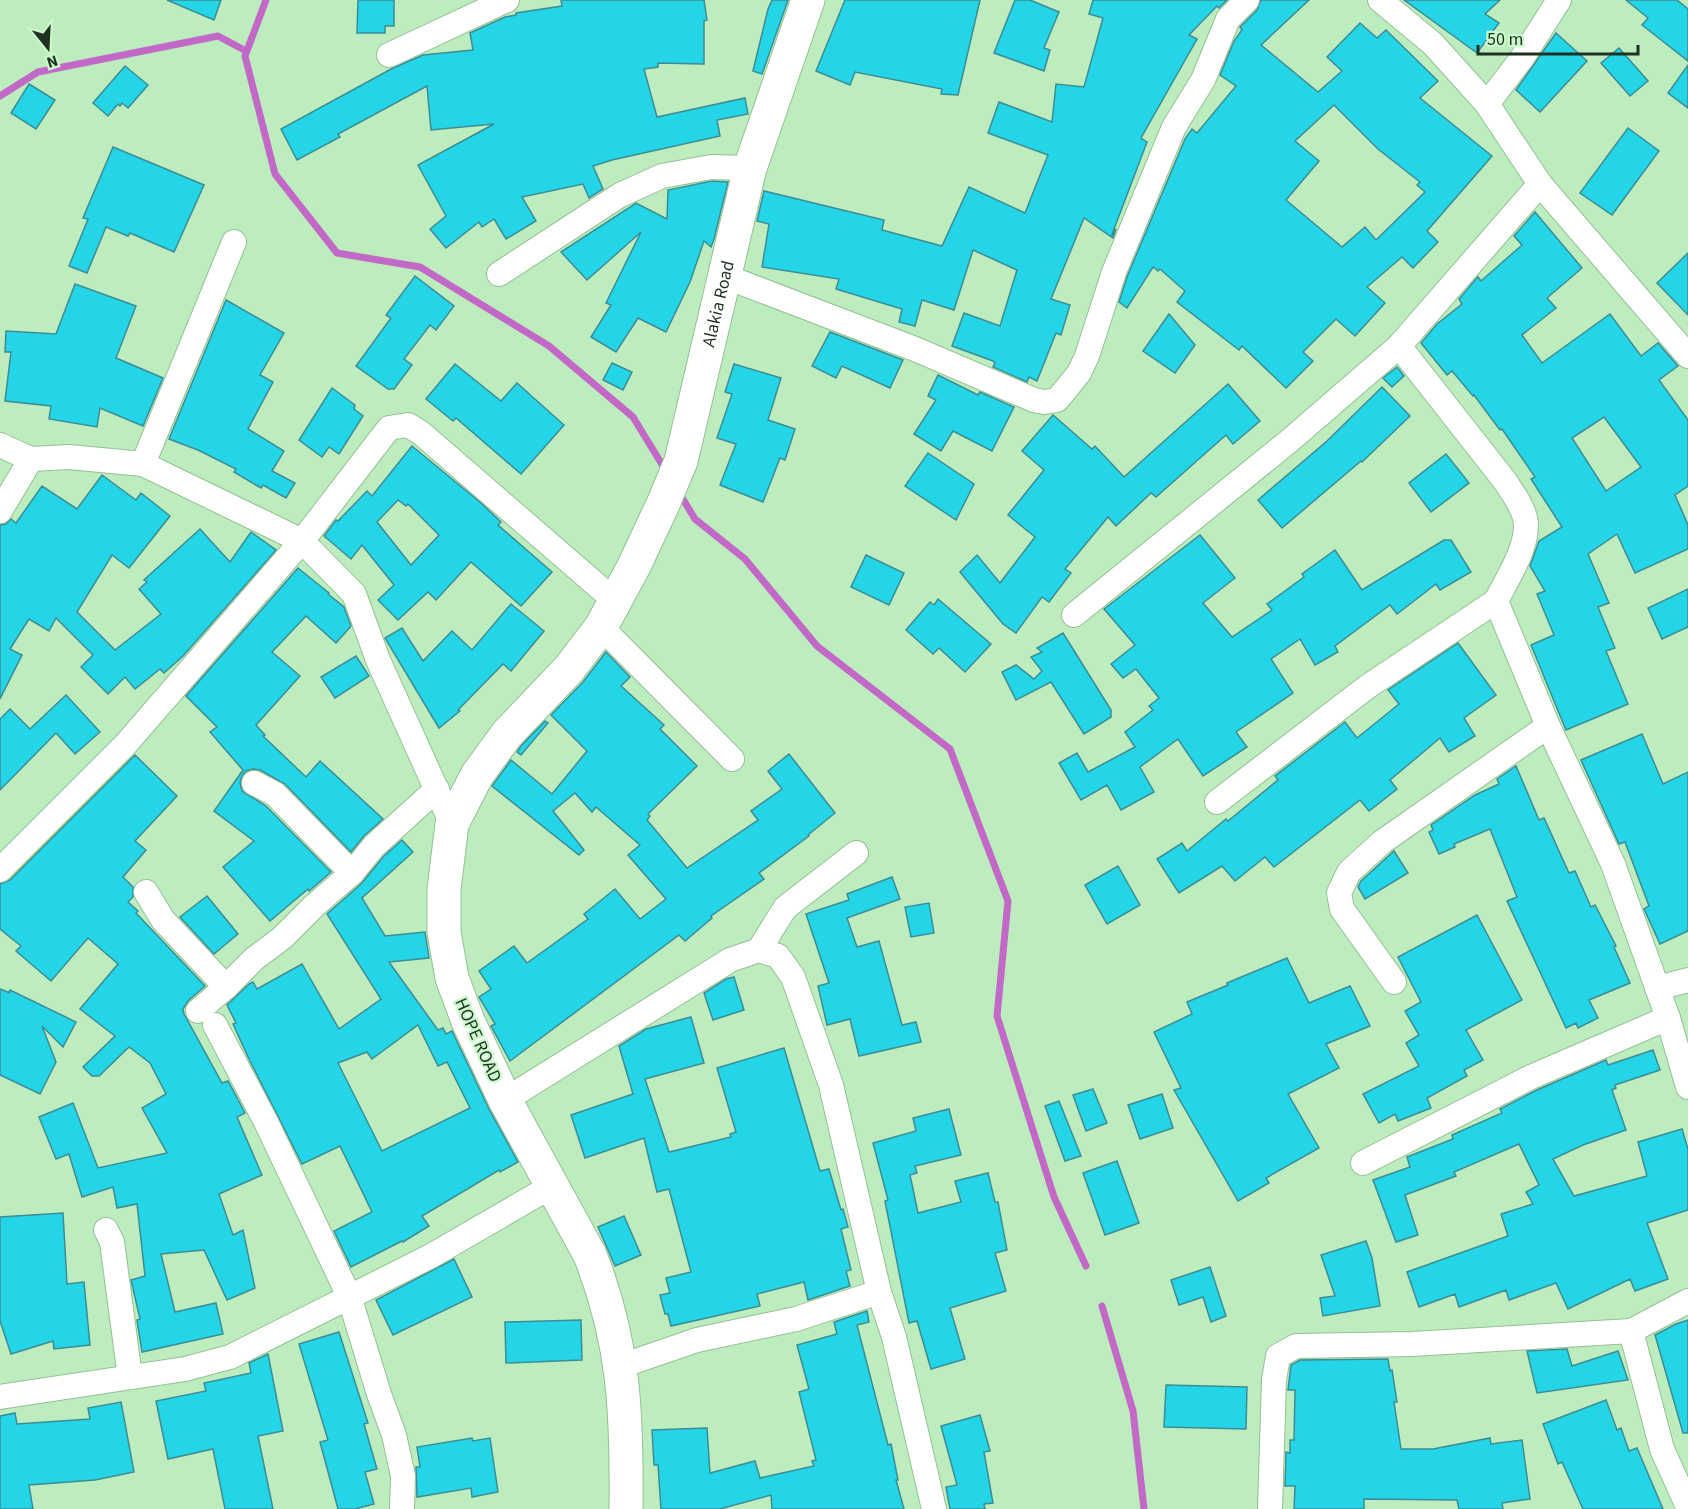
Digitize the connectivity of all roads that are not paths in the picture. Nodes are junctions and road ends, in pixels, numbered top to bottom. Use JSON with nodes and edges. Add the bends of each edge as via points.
{"nodes":[{"id":1,"x":507,"y":0,"type":"edge"},
{"id":2,"x":808,"y":0,"type":"edge"},
{"id":3,"x":1247,"y":0,"type":"edge"},
{"id":4,"x":1380,"y":0,"type":"edge"},
{"id":5,"x":1559,"y":0,"type":"edge"},
{"id":6,"x":389,"y":55,"type":"dead end"},
{"id":7,"x":1487,"y":104,"type":"junction"},
{"id":8,"x":750,"y":168,"type":"junction"},
{"id":9,"x":1540,"y":184,"type":"junction"},
{"id":10,"x":234,"y":242,"type":"dead end"},
{"id":11,"x":499,"y":274,"type":"dead end"},
{"id":12,"x":724,"y":276,"type":"junction"},
{"id":13,"x":1400,"y":346,"type":"junction"},
{"id":14,"x":1688,"y":356,"type":"edge"},
{"id":15,"x":0,"y":445,"type":"edge"},
{"id":16,"x":31,"y":459,"type":"junction"},
{"id":17,"x":143,"y":464,"type":"junction"},
{"id":18,"x":0,"y":511,"type":"edge"},
{"id":19,"x":302,"y":541,"type":"junction"},
{"id":20,"x":1496,"y":602,"type":"junction"},
{"id":21,"x":608,"y":614,"type":"junction"},
{"id":22,"x":1074,"y":615,"type":"dead end"},
{"id":23,"x":1548,"y":726,"type":"junction"},
{"id":24,"x":732,"y":759,"type":"dead end"},
{"id":25,"x":254,"y":783,"type":"dead end"},
{"id":26,"x":437,"y":789,"type":"junction"},
{"id":27,"x":1217,"y":802,"type":"dead end"},
{"id":28,"x":452,"y":824,"type":"junction"},
{"id":29,"x":856,"y":853,"type":"dead end"},
{"id":30,"x":0,"y":870,"type":"edge"},
{"id":31,"x":352,"y":873,"type":"junction"},
{"id":32,"x":146,"y":892,"type":"dead end"},
{"id":33,"x":759,"y":950,"type":"junction"},
{"id":34,"x":1688,"y":980,"type":"edge"},
{"id":35,"x":1394,"y":982,"type":"dead end"},
{"id":36,"x":226,"y":987,"type":"junction"},
{"id":37,"x":1657,"y":988,"type":"junction"},
{"id":38,"x":1668,"y":1018,"type":"junction"},
{"id":39,"x":1688,"y":1087,"type":"edge"},
{"id":40,"x":505,"y":1100,"type":"junction"},
{"id":41,"x":1363,"y":1163,"type":"dead end"},
{"id":42,"x":552,"y":1186,"type":"junction"},
{"id":43,"x":106,"y":1230,"type":"dead end"},
{"id":44,"x":879,"y":1292,"type":"junction"},
{"id":45,"x":349,"y":1296,"type":"junction"},
{"id":46,"x":1688,"y":1301,"type":"edge"},
{"id":47,"x":1631,"y":1331,"type":"junction"},
{"id":48,"x":621,"y":1366,"type":"junction"},
{"id":49,"x":130,"y":1377,"type":"junction"},
{"id":50,"x":0,"y":1397,"type":"edge"},
{"id":51,"x":1688,"y":1507,"type":"edge"},
{"id":52,"x":402,"y":1509,"type":"edge"},
{"id":53,"x":626,"y":1509,"type":"edge"},
{"id":54,"x":934,"y":1509,"type":"edge"},
{"id":55,"x":1270,"y":1509,"type":"edge"}],
"edges":[{"from":1,"to":6,"type":"street"},
{"from":2,"to":8,"type":"street","name":"Alakia Road"},
{"from":3,"to":12,"type":"street","via":[[1228,19],[1203,80],[1174,127],[1114,272],[1087,356],[1057,400],[1034,400],[915,349]]},
{"from":4,"to":7,"type":"street","via":[[1433,44]]},
{"from":5,"to":7,"type":"street"},
{"from":7,"to":9,"type":"street"},
{"from":8,"to":11,"type":"street","via":[[711,167],[662,176],[620,195]]},
{"from":8,"to":12,"type":"street","name":"Alakia Road"},
{"from":9,"to":13,"type":"street"},
{"from":9,"to":14,"type":"street"},
{"from":10,"to":17,"type":"street"},
{"from":12,"to":21,"type":"street","name":"Alakia Road","via":[[681,461]]},
{"from":13,"to":20,"type":"street","via":[[1520,504],[1526,539]]},
{"from":13,"to":22,"type":"street"},
{"from":15,"to":16,"type":"street"},
{"from":16,"to":17,"type":"street","via":[[69,456]]},
{"from":16,"to":18,"type":"street"},
{"from":17,"to":19,"type":"street"},
{"from":19,"to":21,"type":"street","via":[[390,428],[408,425],[443,450]]},
{"from":19,"to":26,"type":"street","via":[[354,594],[378,660]]},
{"from":19,"to":30,"type":"street","via":[[125,745]]},
{"from":20,"to":23,"type":"street"},
{"from":20,"to":27,"type":"street","via":[[1367,687]]},
{"from":21,"to":24,"type":"street"},
{"from":21,"to":28,"type":"street","name":"HOPE ROAD","via":[[569,669],[507,734],[477,775]]},
{"from":23,"to":35,"type":"street","via":[[1382,842],[1349,872],[1339,893],[1342,909]]},
{"from":23,"to":37,"type":"street","via":[[1613,864]]},
{"from":25,"to":31,"type":"street","via":[[275,794]]},
{"from":26,"to":28,"type":"street"},
{"from":26,"to":31,"type":"street","via":[[374,846]]},
{"from":28,"to":40,"type":"street","name":"HOPE ROAD","via":[[444,889],[444,932],[452,978]]},
{"from":29,"to":33,"type":"street","via":[[785,908]]},
{"from":31,"to":36,"type":"street"},
{"from":32,"to":36,"type":"street","via":[[163,920]]},
{"from":33,"to":40,"type":"street","via":[[730,960]]},
{"from":33,"to":44,"type":"street","via":[[778,956],[793,977],[814,1035],[831,1085]]},
{"from":34,"to":37,"type":"street"},
{"from":36,"to":45,"type":"street","via":[[206,1018],[267,1122]]},
{"from":37,"to":38,"type":"street"},
{"from":38,"to":39,"type":"street"},
{"from":38,"to":41,"type":"street","via":[[1531,1077]]},
{"from":40,"to":42,"type":"street","name":"HOPE ROAD"},
{"from":42,"to":45,"type":"street","via":[[431,1256]]},
{"from":42,"to":48,"type":"street","name":"HOPE ROAD","via":[[600,1280]]},
{"from":43,"to":49,"type":"street","via":[[112,1242]]},
{"from":44,"to":48,"type":"street","via":[[796,1319],[698,1340]]},
{"from":44,"to":54,"type":"street","via":[[894,1337]]},
{"from":45,"to":49,"type":"street","via":[[230,1356],[185,1369]]},
{"from":45,"to":52,"type":"street","via":[[394,1435],[403,1476]]},
{"from":46,"to":47,"type":"street"},
{"from":47,"to":51,"type":"street","via":[[1662,1449]]},
{"from":47,"to":55,"type":"street","via":[[1413,1344],[1296,1346],[1278,1356],[1274,1380]]},
{"from":48,"to":53,"type":"street","name":"HOPE ROAD","via":[[627,1434]]},
{"from":49,"to":50,"type":"street"}]}
